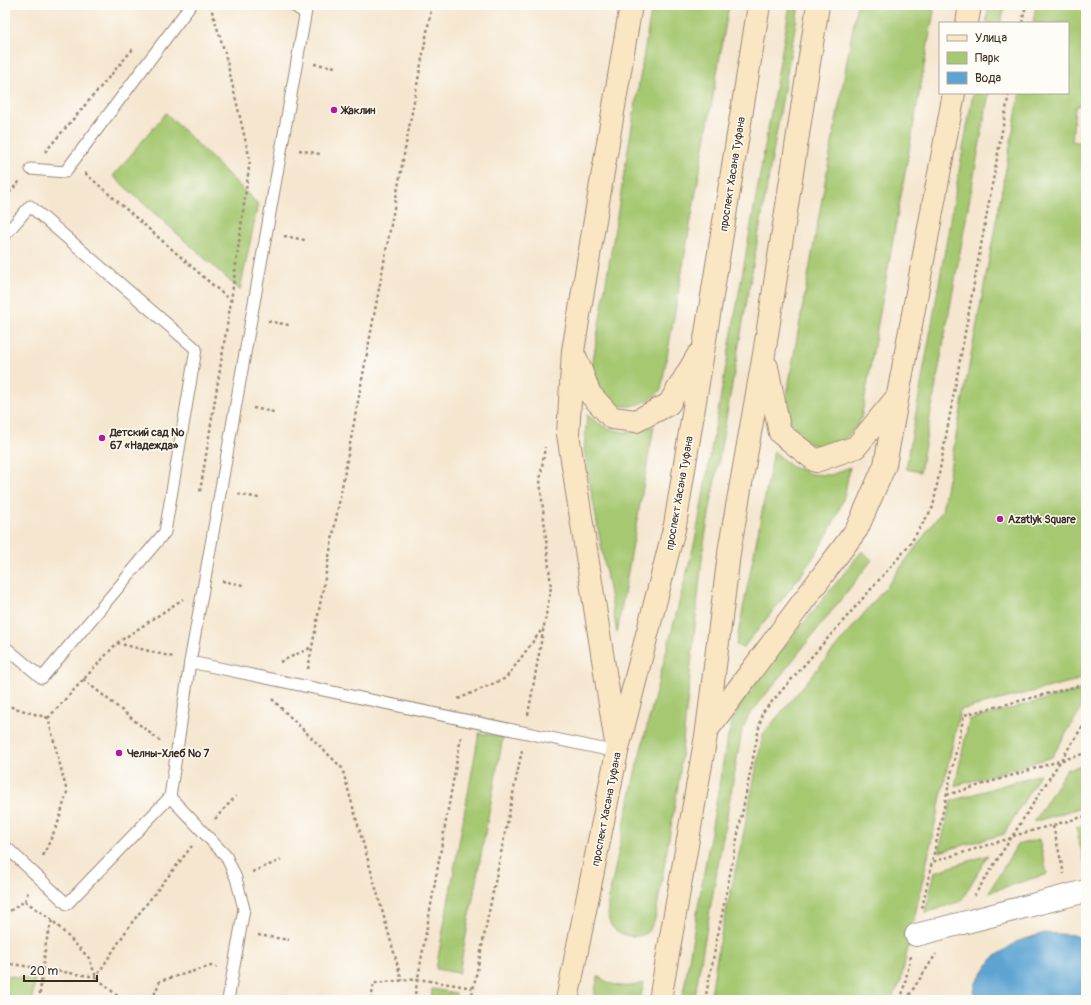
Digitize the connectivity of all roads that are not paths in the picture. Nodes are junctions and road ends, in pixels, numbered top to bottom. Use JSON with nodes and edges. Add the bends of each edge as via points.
{"nodes":[{"id":1,"x":191,"y":5,"type":"edge"},
{"id":2,"x":293,"y":5,"type":"edge"},
{"id":3,"x":631,"y":5,"type":"edge"},
{"id":4,"x":759,"y":5,"type":"edge"},
{"id":5,"x":818,"y":5,"type":"edge"},
{"id":6,"x":970,"y":5,"type":"edge"},
{"id":7,"x":306,"y":9,"type":"edge"},
{"id":8,"x":967,"y":22,"type":"edge"},
{"id":9,"x":954,"y":94,"type":"edge"},
{"id":10,"x":31,"y":170,"type":"road end"},
{"id":11,"x":5,"y":235,"type":"edge"},
{"id":12,"x":705,"y":342,"type":"junction"},
{"id":13,"x":574,"y":351,"type":"junction"},
{"id":14,"x":764,"y":354,"type":"junction"},
{"id":15,"x":899,"y":394,"type":"junction"},
{"id":16,"x":5,"y":647,"type":"edge"},
{"id":17,"x":190,"y":662,"type":"junction"},
{"id":18,"x":707,"y":730,"type":"junction"},
{"id":19,"x":617,"y":752,"type":"junction"},
{"id":20,"x":170,"y":797,"type":"junction"},
{"id":21,"x":5,"y":846,"type":"edge"},
{"id":22,"x":1077,"y":893,"type":"edge"},
{"id":23,"x":916,"y":935,"type":"dead end"},
{"id":24,"x":228,"y":1000,"type":"edge"},
{"id":25,"x":567,"y":1000,"type":"edge"},
{"id":26,"x":660,"y":1000,"type":"edge"}],
"edges":[{"from":1,"to":10,"type":"lane","via":[[65,172]]},
{"from":2,"to":7,"type":"lane"},
{"from":3,"to":13,"type":"main road"},
{"from":4,"to":12,"type":"main road","name":"проспект Хасана Туфана"},
{"from":5,"to":14,"type":"main road"},
{"from":6,"to":8,"type":"main road"},
{"from":7,"to":17,"type":"lane"},
{"from":9,"to":15,"type":"main road"},
{"from":11,"to":16,"type":"lane","via":[[30,206],[196,349],[165,532],[42,678]]},
{"from":12,"to":13,"type":"main road","via":[[669,404],[636,421],[612,418],[590,394]]},
{"from":12,"to":19,"type":"main road","name":"проспект Хасана Туфана","via":[[675,525]]},
{"from":13,"to":19,"type":"main road","via":[[568,434]]},
{"from":14,"to":15,"type":"main road","via":[[780,433],[816,461],[856,446]]},
{"from":14,"to":18,"type":"main road","via":[[730,546]]},
{"from":15,"to":18,"type":"main road","via":[[885,465],[856,529]]},
{"from":17,"to":19,"type":"lane"},
{"from":17,"to":20,"type":"lane"},
{"from":18,"to":26,"type":"main road"},
{"from":19,"to":25,"type":"main road","name":"проспект Хасана Туфана"},
{"from":20,"to":21,"type":"lane","via":[[68,904]]},
{"from":20,"to":24,"type":"lane","via":[[226,856],[236,878],[244,909]]},
{"from":22,"to":23,"type":"street"}]}
